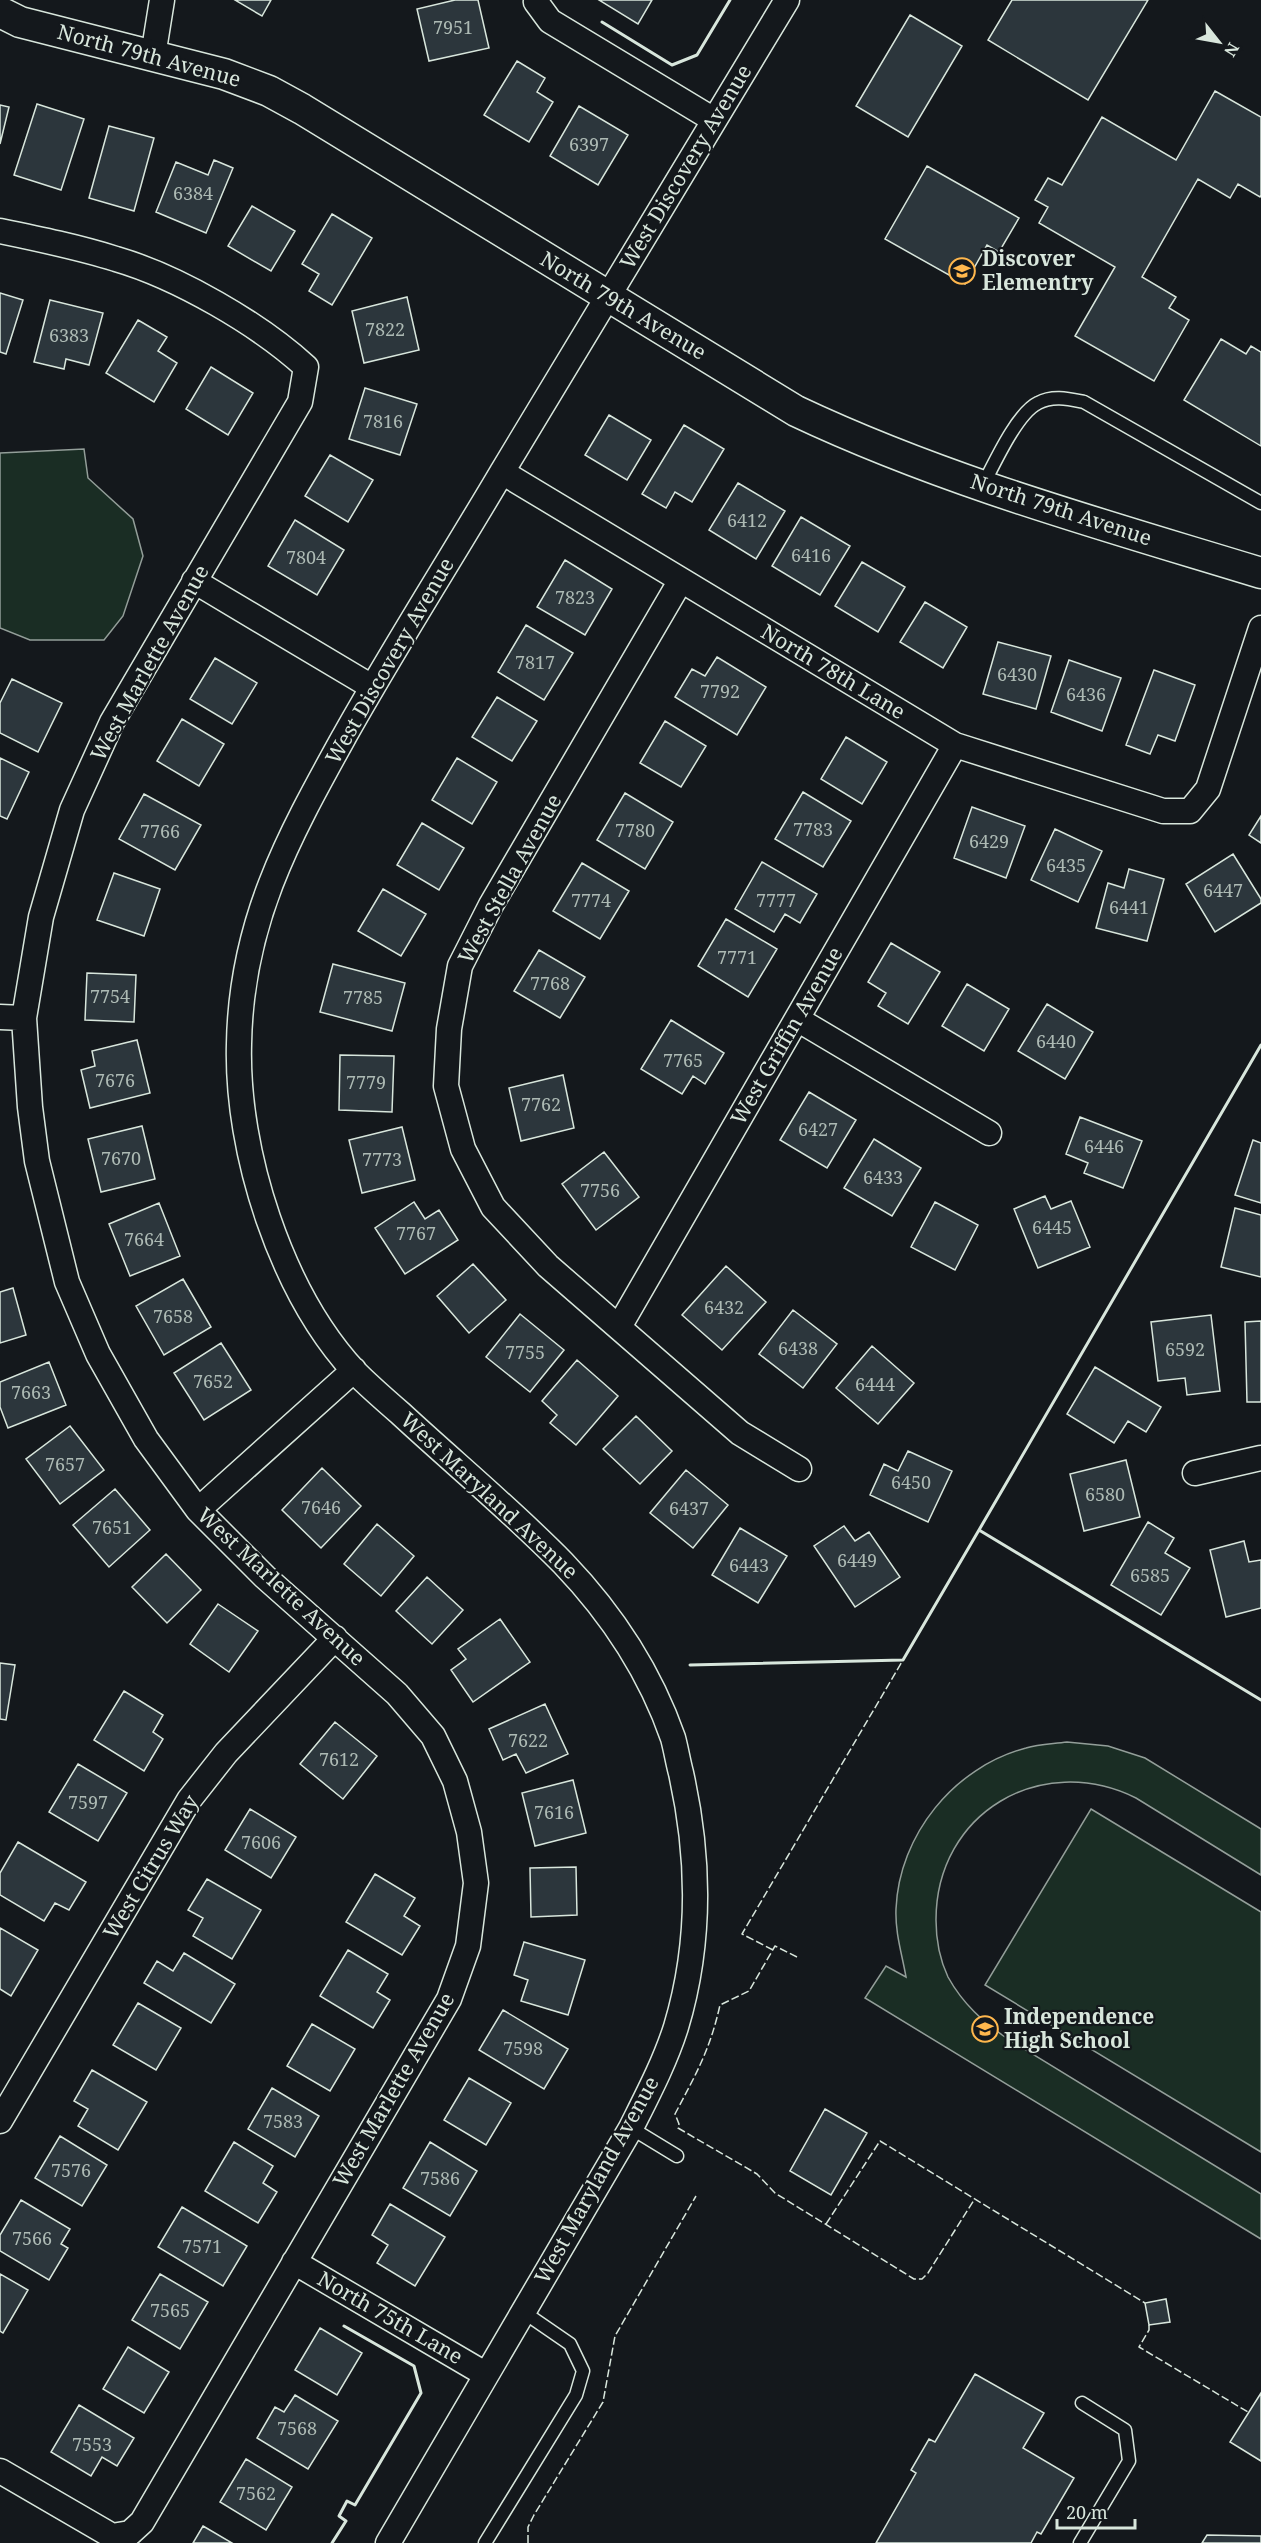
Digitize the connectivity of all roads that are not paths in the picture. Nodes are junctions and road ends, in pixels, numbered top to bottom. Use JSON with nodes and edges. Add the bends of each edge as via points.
{"nodes":[{"id":1,"x":162,"y":0,"type":"edge"},
{"id":2,"x":787,"y":0,"type":"edge"},
{"id":3,"x":537,"y":1,"type":"edge"},
{"id":4,"x":0,"y":12,"type":"edge"},
{"id":5,"x":153,"y":56,"type":"junction"},
{"id":6,"x":714,"y":120,"type":"junction"},
{"id":7,"x":0,"y":231,"type":"edge"},
{"id":8,"x":608,"y":297,"type":"junction"},
{"id":9,"x":502,"y":472,"type":"junction"},
{"id":10,"x":983,"y":485,"type":"junction"},
{"id":11,"x":1261,"y":503,"type":"edge"},
{"id":12,"x":1261,"y":573,"type":"edge"},
{"id":13,"x":681,"y":580,"type":"junction"},
{"id":14,"x":195,"y":581,"type":"junction"},
{"id":15,"x":1261,"y":628,"type":"edge"},
{"id":16,"x":372,"y":687,"type":"junction"},
{"id":17,"x":955,"y":745,"type":"junction"},
{"id":18,"x":0,"y":1017,"type":"edge"},
{"id":19,"x":24,"y":1018,"type":"junction"},
{"id":20,"x":797,"y":1019,"type":"junction"},
{"id":21,"x":989,"y":1133,"type":"dead end"},
{"id":22,"x":619,"y":1327,"type":"junction"},
{"id":23,"x":354,"y":1370,"type":"junction"},
{"id":24,"x":1261,"y":1458,"type":"edge"},
{"id":25,"x":799,"y":1469,"type":"dead end"},
{"id":26,"x":1195,"y":1473,"type":"dead end"},
{"id":27,"x":198,"y":1510,"type":"junction"},
{"id":28,"x":334,"y":1638,"type":"junction"},
{"id":29,"x":0,"y":2121,"type":"edge"},
{"id":30,"x":631,"y":2128,"type":"junction"},
{"id":31,"x":677,"y":2156,"type":"dead end"},
{"id":32,"x":294,"y":2262,"type":"junction"},
{"id":33,"x":522,"y":2311,"type":"junction"},
{"id":34,"x":485,"y":2374,"type":"junction"},
{"id":35,"x":1082,"y":2403,"type":"dead end"},
{"id":36,"x":0,"y":2471,"type":"edge"},
{"id":37,"x":388,"y":2543,"type":"edge"},
{"id":38,"x":484,"y":2543,"type":"edge"},
{"id":39,"x":1080,"y":2543,"type":"edge"}],
"edges":[{"from":1,"to":5,"type":"street"},
{"from":2,"to":6,"type":"street","name":"West Discovery Avenue"},
{"from":3,"to":6,"type":"street","via":[[550,21]]},
{"from":4,"to":5,"type":"street","name":"North 79th Avenue","via":[[20,22]]},
{"from":5,"to":8,"type":"street","name":"North 79th Avenue","via":[[224,74],[269,91]]},
{"from":6,"to":8,"type":"street","name":"West Discovery Avenue"},
{"from":7,"to":14,"type":"street","name":"West Marlette Avenue","via":[[107,256],[148,270],[231,313],[284,347],[306,368],[300,402]]},
{"from":8,"to":9,"type":"street","name":"West Discovery Avenue"},
{"from":8,"to":10,"type":"street","name":"North 79th Avenue","via":[[796,411],[912,462]]},
{"from":9,"to":13,"type":"street","name":"North 78th Lane"},
{"from":9,"to":16,"type":"street","name":"West Discovery Avenue"},
{"from":10,"to":11,"type":"lane","via":[[1015,427],[1037,403],[1059,398],[1084,402]]},
{"from":10,"to":12,"type":"street","name":"North 79th Avenue"},
{"from":13,"to":17,"type":"street","name":"North 78th Lane"},
{"from":13,"to":22,"type":"street","name":"West Stella Avenue","via":[[491,906],[460,966],[449,1029],[446,1086],[464,1149],[493,1207],[548,1266]]},
{"from":14,"to":16,"type":"street"},
{"from":14,"to":19,"type":"street","name":"West Marlette Avenue","via":[[111,722],[72,810],[40,917]]},
{"from":15,"to":17,"type":"street","name":"North 78th Lane","via":[[1208,789],[1190,811],[1163,810]]},
{"from":16,"to":23,"type":"street","name":"West Discovery Avenue","via":[[294,828],[271,879],[247,965],[238,1039],[243,1124],[268,1216],[297,1285],[323,1330]]},
{"from":17,"to":20,"type":"street","name":"West Griffin Avenue"},
{"from":18,"to":19,"type":"street"},
{"from":19,"to":27,"type":"street","name":"West Marlette Avenue","via":[[37,1161],[67,1282],[98,1354],[146,1439]]},
{"from":20,"to":21,"type":"street"},
{"from":20,"to":22,"type":"street","name":"West Griffin Avenue"},
{"from":22,"to":25,"type":"street","name":"West Stella Avenue","via":[[740,1433]]},
{"from":23,"to":27,"type":"street"},
{"from":23,"to":30,"type":"street","name":"West Maryland Avenue","via":[[506,1507],[602,1606],[645,1675],[673,1738],[689,1807],[695,1865],[695,1930],[675,2030]]},
{"from":24,"to":26,"type":"street"},
{"from":27,"to":28,"type":"street","name":"West Marlette Avenue"},
{"from":28,"to":29,"type":"street","name":"West Citrus Way","via":[[226,1753],[189,1800]]},
{"from":28,"to":32,"type":"street","name":"West Marlette Avenue","via":[[397,1694],[433,1736],[455,1781],[469,1832],[476,1883],[468,1946],[449,1999]]},
{"from":30,"to":31,"type":"lane"},
{"from":30,"to":33,"type":"street","name":"West Maryland Avenue"},
{"from":32,"to":34,"type":"street","name":"North 75th Lane"},
{"from":32,"to":36,"type":"street","name":"West Marlette Avenue","via":[[142,2523],[130,2533],[112,2536]]},
{"from":33,"to":34,"type":"street","name":"West Maryland Avenue"},
{"from":33,"to":38,"type":"lane","via":[[570,2344],[583,2371],[576,2396]]},
{"from":34,"to":37,"type":"street","name":"West Maryland Avenue"},
{"from":35,"to":39,"type":"lane","via":[[1125,2430],[1129,2462]]}]}
